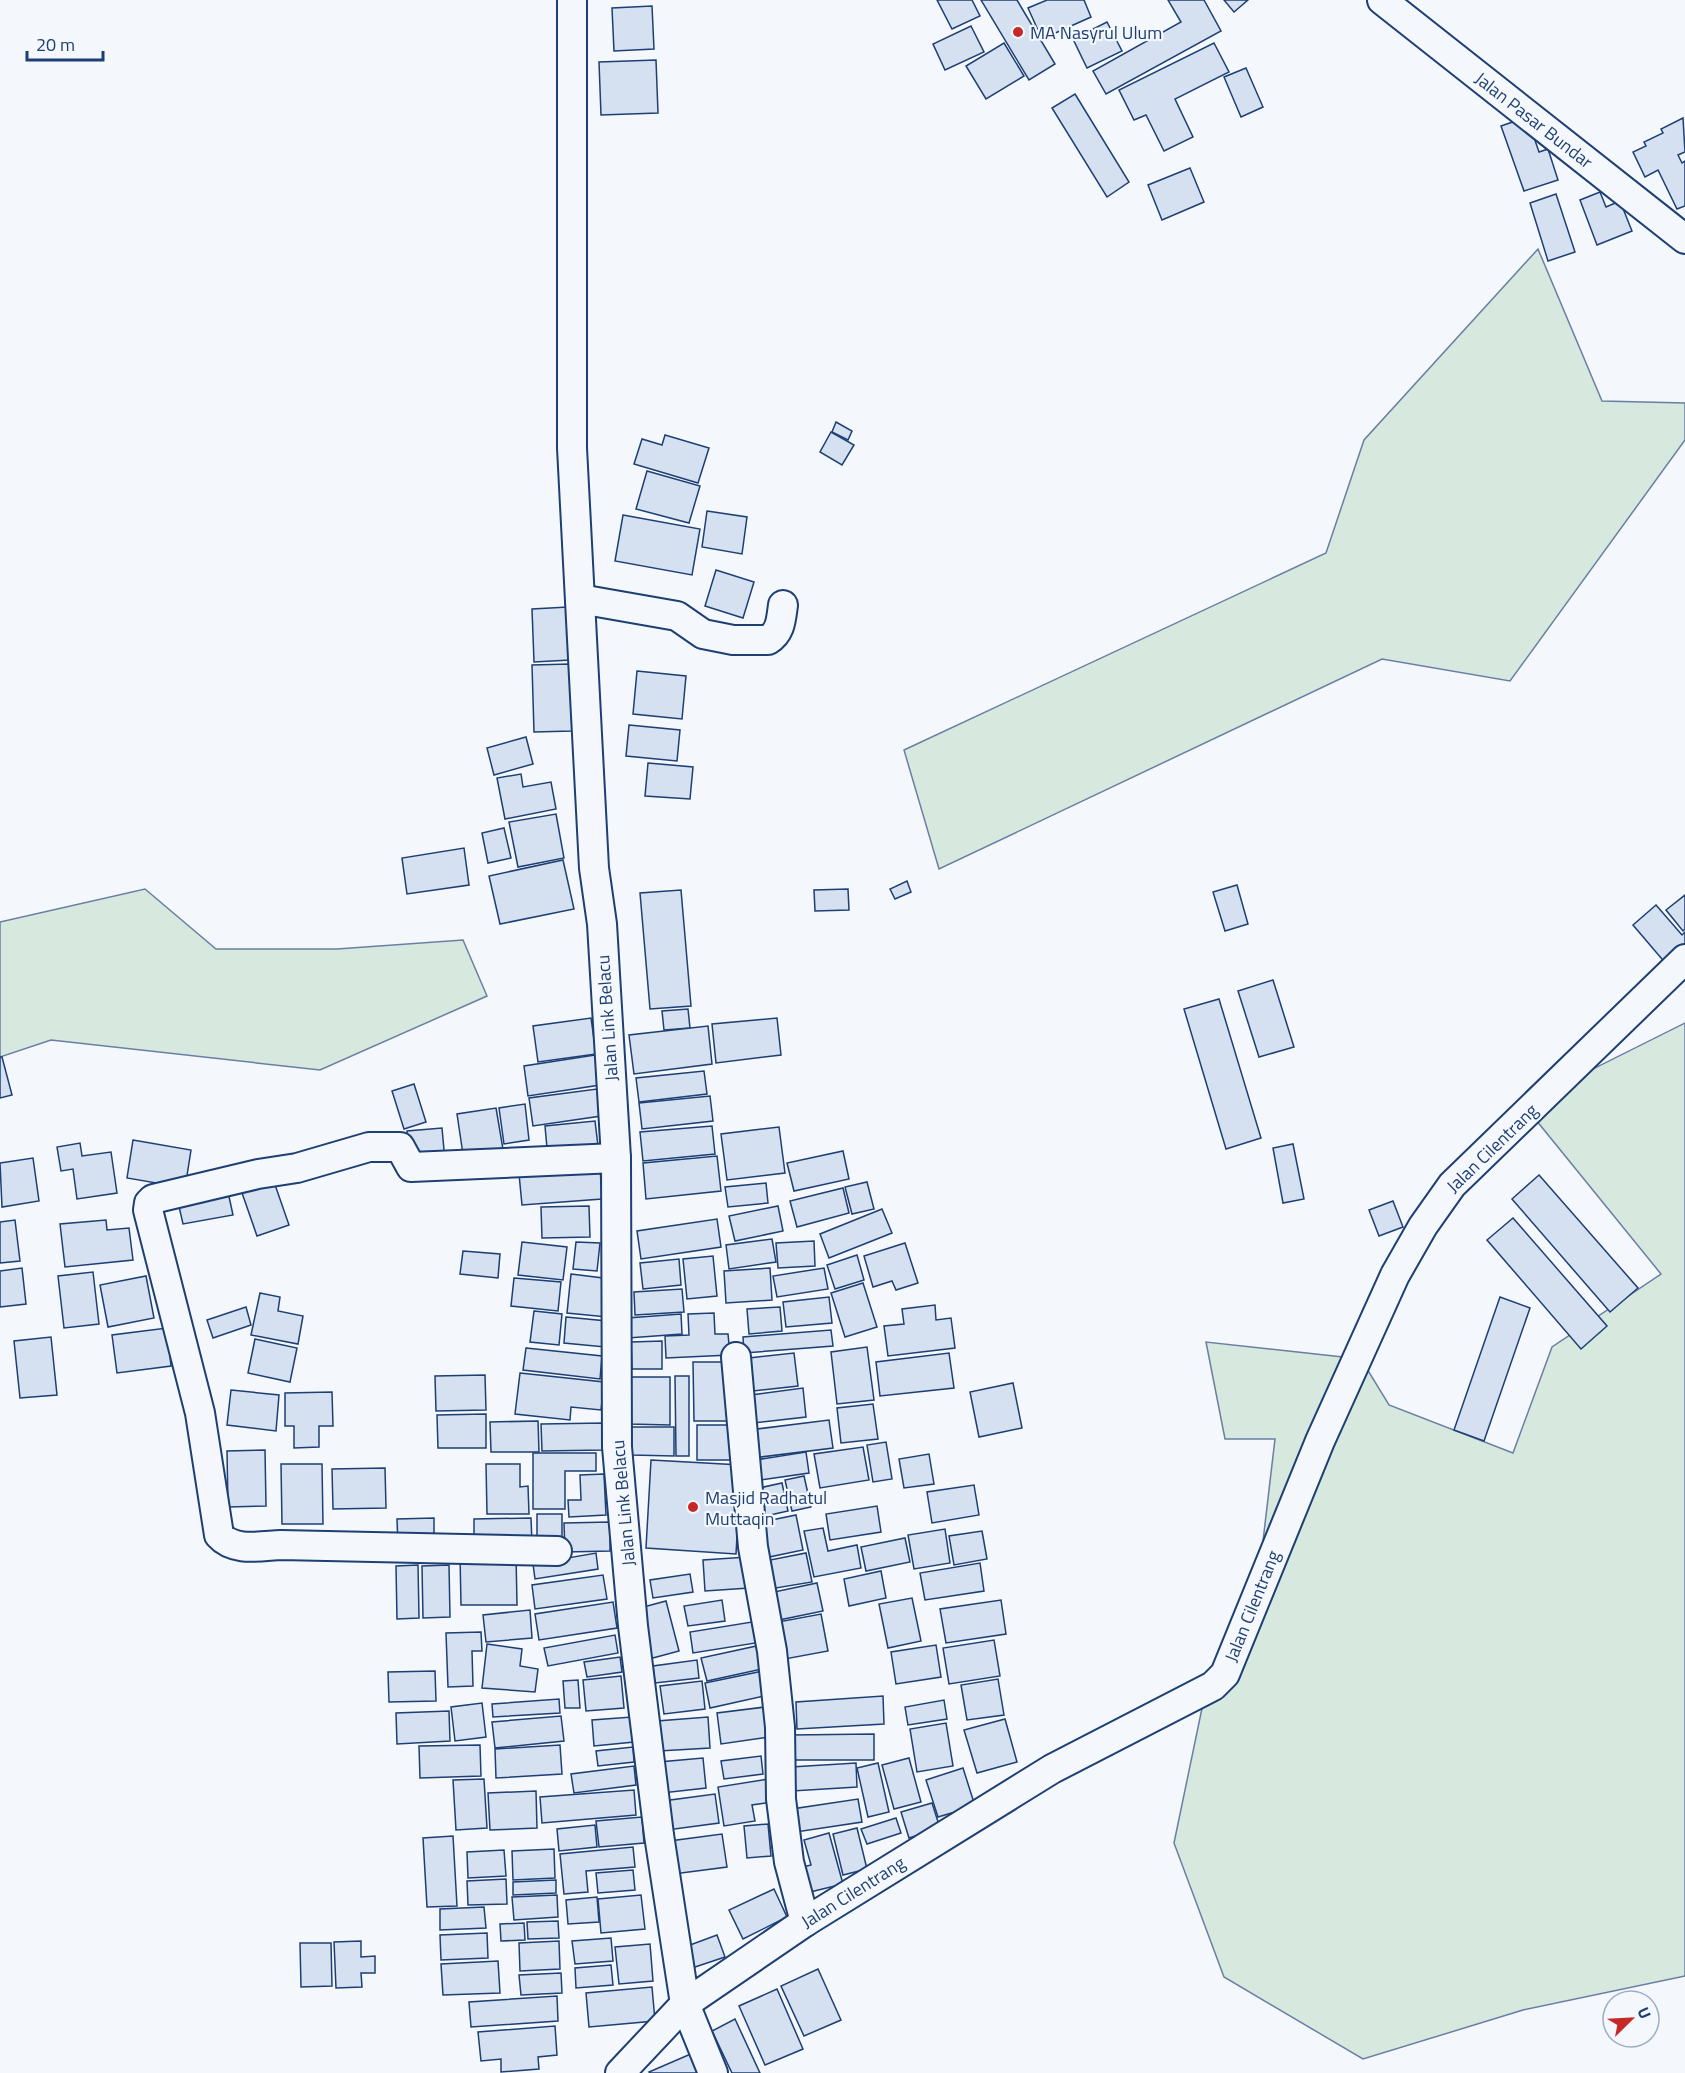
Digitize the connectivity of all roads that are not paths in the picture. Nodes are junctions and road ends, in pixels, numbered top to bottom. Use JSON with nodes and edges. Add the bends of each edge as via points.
{"nodes":[{"id":1,"x":572,"y":0,"type":"edge"},
{"id":2,"x":1382,"y":0,"type":"edge"},
{"id":3,"x":1685,"y":239,"type":"edge"},
{"id":4,"x":580,"y":599,"type":"junction"},
{"id":5,"x":783,"y":605,"type":"dead end"},
{"id":6,"x":1685,"y":959,"type":"edge"},
{"id":7,"x":616,"y":1158,"type":"junction"},
{"id":8,"x":736,"y":1357,"type":"dead end"},
{"id":9,"x":557,"y":1551,"type":"dead end"},
{"id":10,"x":805,"y":1922,"type":"junction"},
{"id":11,"x":685,"y":2004,"type":"junction"},
{"id":12,"x":620,"y":2073,"type":"edge"},
{"id":13,"x":713,"y":2073,"type":"edge"}],
"edges":[{"from":1,"to":4,"type":"street","name":"Jalan Link Belacu","via":[[572,448]]},
{"from":2,"to":3,"type":"street","name":"Jalan Pasar Bundar"},
{"from":4,"to":5,"type":"street","via":[[677,616],[703,634],[733,640],[768,640],[779,627]]},
{"from":4,"to":7,"type":"street","name":"Jalan Link Belacu","via":[[594,868],[602,924]]},
{"from":6,"to":10,"type":"street","name":"Jalan Cilentrang","via":[[1452,1185],[1423,1226],[1395,1275],[1320,1440],[1225,1674],[1212,1686],[1052,1768]]},
{"from":7,"to":9,"type":"street","via":[[411,1167],[400,1147],[369,1147],[149,1203],[200,1413],[219,1535],[224,1541],[238,1546]]},
{"from":7,"to":11,"type":"street","name":"Jalan Link Belacu","via":[[617,1448],[658,1835]]},
{"from":8,"to":10,"type":"street","via":[[753,1547],[779,1716],[782,1810],[789,1862]]},
{"from":10,"to":11,"type":"street","name":"Jalan Cilentrang"},
{"from":11,"to":12,"type":"street","name":"Jalan Cilentrang"},
{"from":11,"to":13,"type":"street","name":"Jalan Link Belacu"}]}
